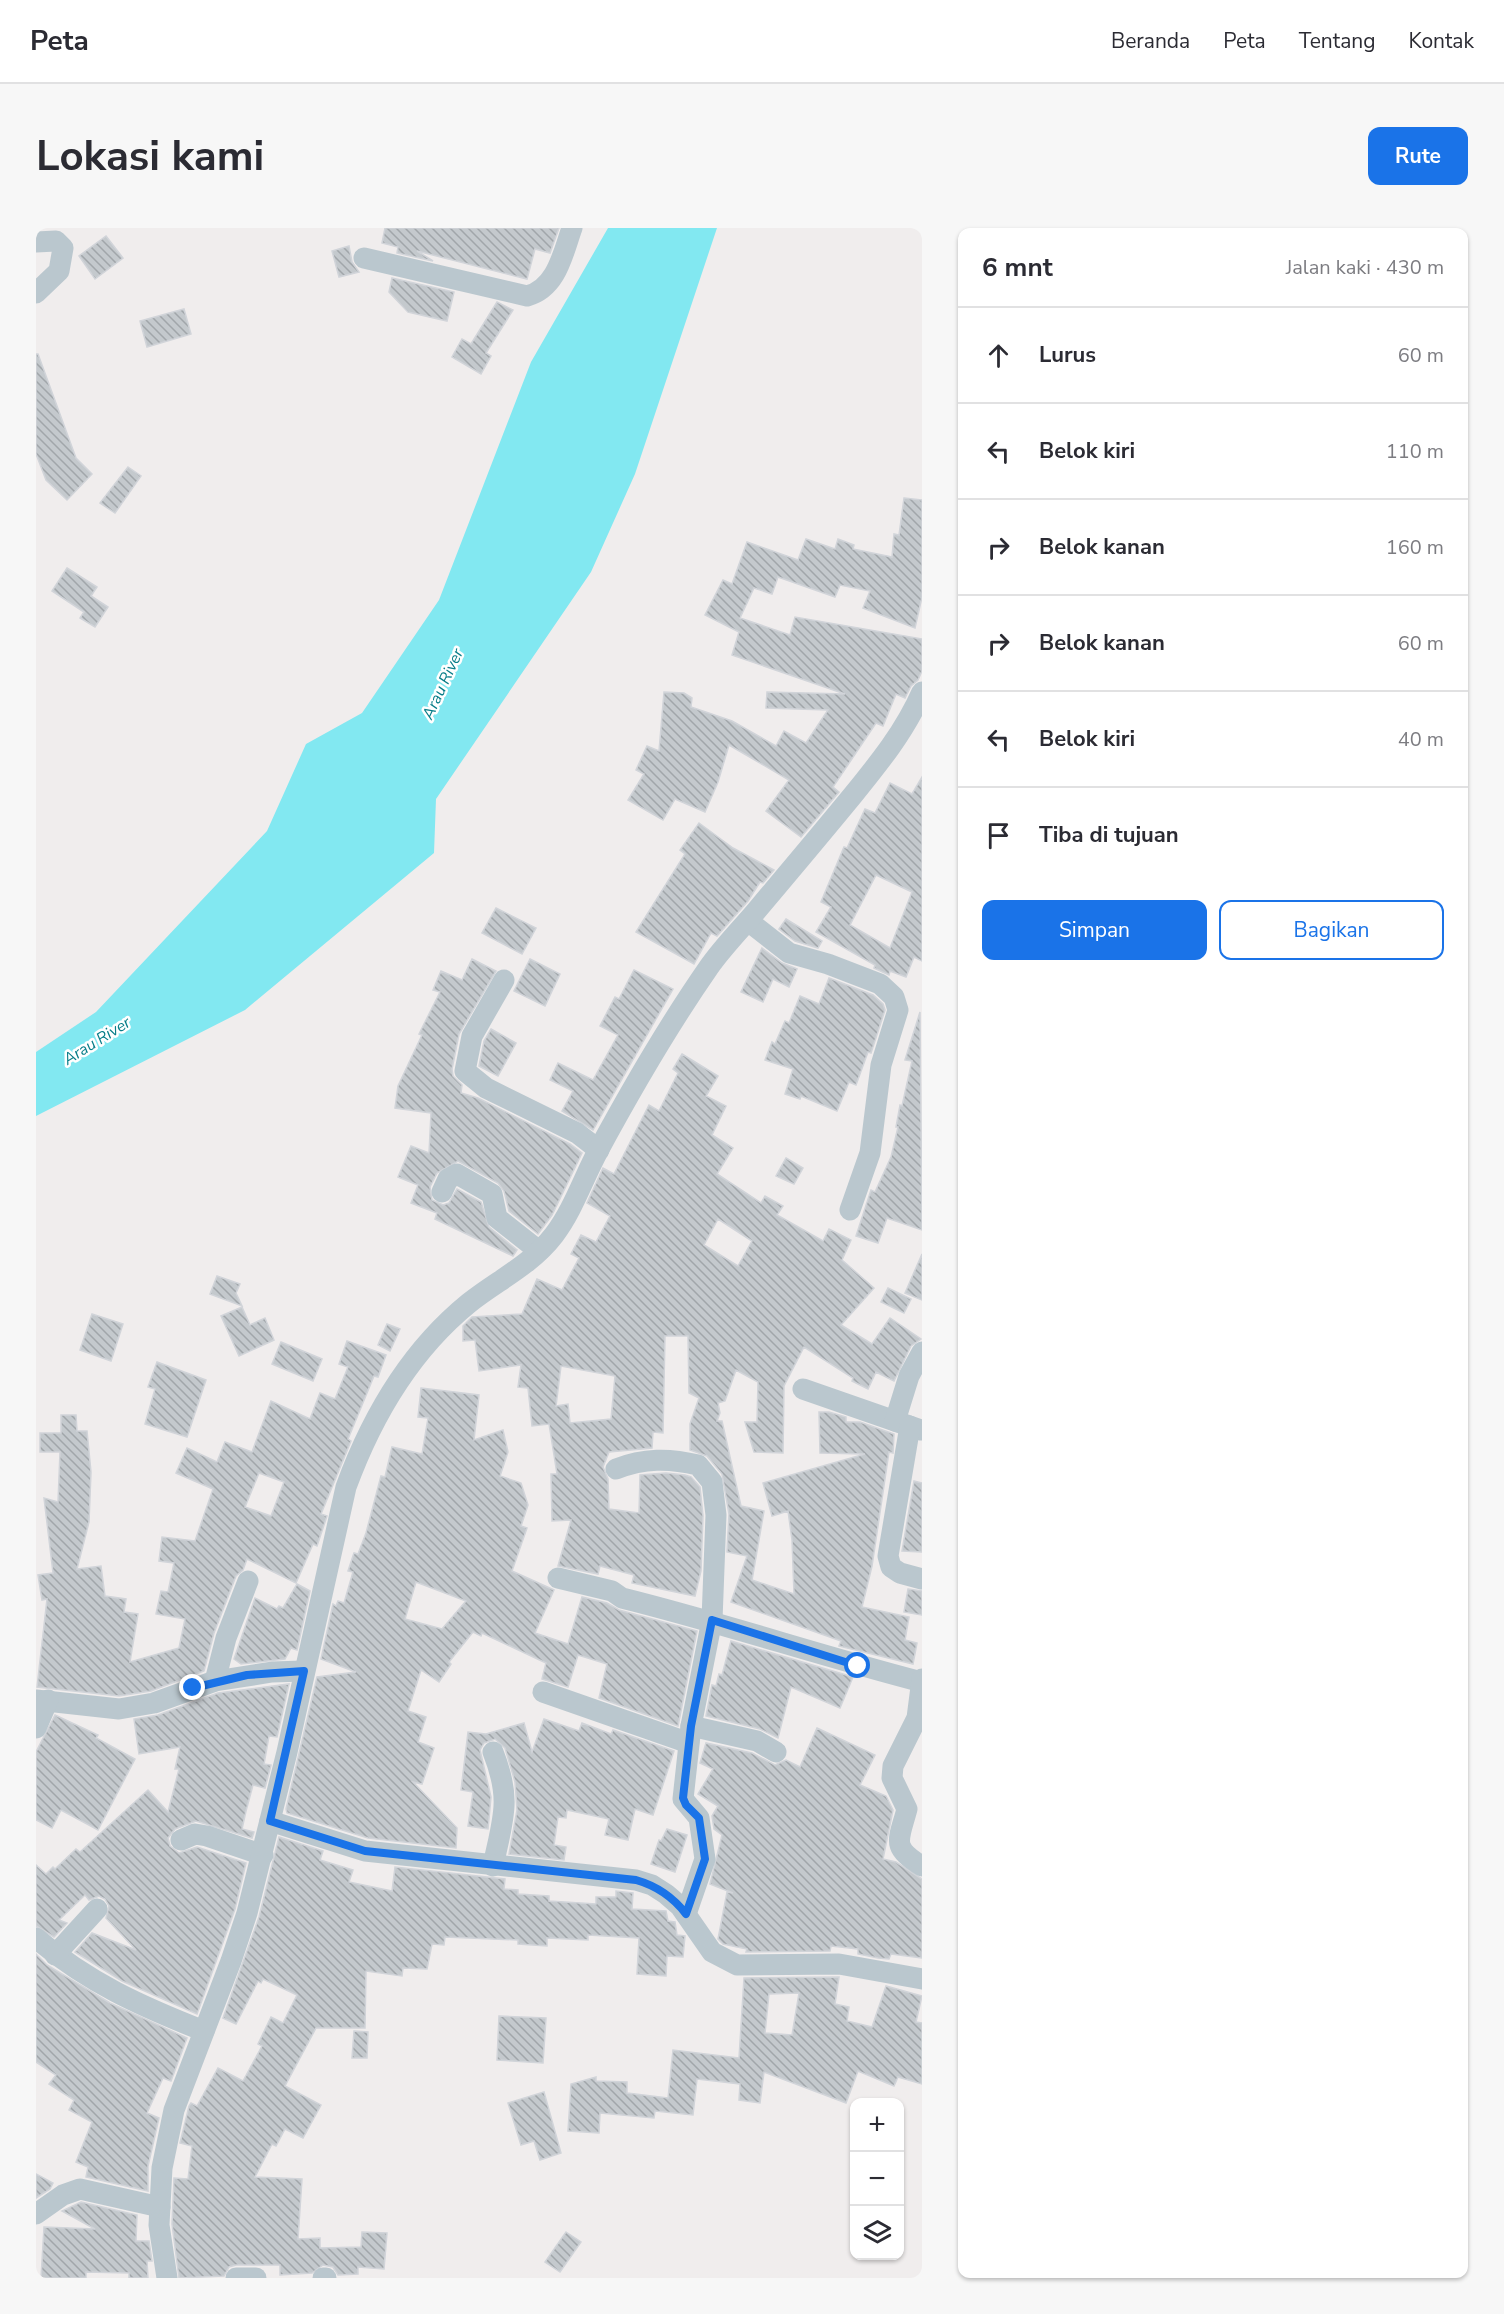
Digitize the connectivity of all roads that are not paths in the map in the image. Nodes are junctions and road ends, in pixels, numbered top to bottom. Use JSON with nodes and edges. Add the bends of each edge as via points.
{"nodes":[{"id":1,"x":572,"y":228,"type":"edge"},
{"id":2,"x":36,"y":242,"type":"edge"},
{"id":3,"x":364,"y":258,"type":"dead end"},
{"id":4,"x":36,"y":292,"type":"edge"},
{"id":5,"x":922,"y":692,"type":"edge"},
{"id":6,"x":917,"y":718,"type":"edge"},
{"id":7,"x":748,"y":921,"type":"junction"},
{"id":8,"x":504,"y":980,"type":"dead end"},
{"id":9,"x":599,"y":1150,"type":"junction"},
{"id":10,"x":442,"y":1192,"type":"dead end"},
{"id":11,"x":850,"y":1210,"type":"dead end"},
{"id":12,"x":539,"y":1251,"type":"junction"},
{"id":13,"x":922,"y":1352,"type":"edge"},
{"id":14,"x":803,"y":1389,"type":"dead end"},
{"id":15,"x":909,"y":1426,"type":"edge"},
{"id":16,"x":616,"y":1469,"type":"dead end"},
{"id":17,"x":558,"y":1578,"type":"dead end"},
{"id":18,"x":922,"y":1579,"type":"edge"},
{"id":19,"x":248,"y":1581,"type":"dead end"},
{"id":20,"x":712,"y":1620,"type":"junction"},
{"id":21,"x":304,"y":1671,"type":"junction"},
{"id":22,"x":215,"y":1681,"type":"junction"},
{"id":23,"x":922,"y":1681,"type":"edge"},
{"id":24,"x":543,"y":1692,"type":"dead end"},
{"id":25,"x":42,"y":1700,"type":"edge"},
{"id":26,"x":36,"y":1728,"type":"edge"},
{"id":27,"x":690,"y":1735,"type":"junction"},
{"id":28,"x":493,"y":1752,"type":"dead end"},
{"id":29,"x":776,"y":1752,"type":"dead end"},
{"id":30,"x":270,"y":1821,"type":"junction"},
{"id":31,"x":181,"y":1840,"type":"dead end"},
{"id":32,"x":263,"y":1855,"type":"junction"},
{"id":33,"x":494,"y":1866,"type":"junction"},
{"id":34,"x":922,"y":1866,"type":"edge"},
{"id":35,"x":97,"y":1909,"type":"dead end"},
{"id":36,"x":686,"y":1914,"type":"junction"},
{"id":37,"x":36,"y":1938,"type":"edge"},
{"id":38,"x":56,"y":1955,"type":"junction"},
{"id":39,"x":922,"y":1979,"type":"edge"},
{"id":40,"x":204,"y":2031,"type":"junction"},
{"id":41,"x":160,"y":2207,"type":"junction"},
{"id":42,"x":36,"y":2214,"type":"edge"},
{"id":43,"x":167,"y":2278,"type":"edge"},
{"id":44,"x":236,"y":2278,"type":"edge"},
{"id":45,"x":256,"y":2278,"type":"edge"}],
"edges":[{"from":1,"to":3,"type":"street","via":[[557,269],[541,290],[527,296]]},
{"from":2,"to":4,"type":"street","via":[[56,241],[63,248],[59,271]]},
{"from":5,"to":6,"type":"street"},
{"from":6,"to":7,"type":"street"},
{"from":7,"to":9,"type":"street","via":[[709,967],[645,1066]]},
{"from":7,"to":11,"type":"street","via":[[789,953],[880,984],[894,997],[898,1010],[881,1065],[870,1153]]},
{"from":8,"to":9,"type":"street","via":[[472,1036],[465,1071],[486,1088],[577,1132]]},
{"from":9,"to":12,"type":"street","via":[[570,1211]]},
{"from":10,"to":12,"type":"street","via":[[448,1179],[457,1174],[492,1194],[497,1218]]},
{"from":12,"to":21,"type":"street","via":[[446,1322],[405,1369],[377,1414],[346,1487]]},
{"from":13,"to":15,"type":"street","via":[[909,1376]]},
{"from":14,"to":15,"type":"street"},
{"from":15,"to":18,"type":"street","via":[[888,1556],[891,1567]]},
{"from":16,"to":20,"type":"street","via":[[643,1460],[668,1460],[698,1465],[712,1482],[716,1515]]},
{"from":17,"to":20,"type":"street"},
{"from":19,"to":22,"type":"street","via":[[226,1638]]},
{"from":20,"to":23,"type":"street","via":[[858,1666]]},
{"from":20,"to":27,"type":"street"},
{"from":21,"to":22,"type":"street"},
{"from":21,"to":30,"type":"street"},
{"from":22,"to":25,"type":"street","via":[[154,1703],[119,1709]]},
{"from":23,"to":34,"type":"street","via":[[917,1718],[893,1766],[892,1778],[908,1809],[899,1845],[907,1857]]},
{"from":24,"to":27,"type":"street"},
{"from":25,"to":26,"type":"street"},
{"from":27,"to":29,"type":"street","via":[[757,1741]]},
{"from":27,"to":36,"type":"street","via":[[683,1798],[699,1818],[705,1859]]},
{"from":28,"to":33,"type":"street","via":[[506,1799]]},
{"from":30,"to":32,"type":"street"},
{"from":30,"to":33,"type":"street","via":[[365,1851]]},
{"from":31,"to":32,"type":"street","via":[[195,1834],[207,1836]]},
{"from":32,"to":40,"type":"street","via":[[231,1961]]},
{"from":33,"to":36,"type":"street","via":[[636,1880],[659,1889]]},
{"from":35,"to":38,"type":"street"},
{"from":36,"to":39,"type":"street","via":[[712,1952],[737,1965],[839,1964]]},
{"from":37,"to":38,"type":"street"},
{"from":38,"to":40,"type":"street","via":[[117,1995]]},
{"from":40,"to":41,"type":"street","via":[[174,2110],[162,2168]]},
{"from":41,"to":42,"type":"street","via":[[80,2189],[63,2195]]},
{"from":41,"to":43,"type":"street"},
{"from":44,"to":45,"type":"street"}]}
